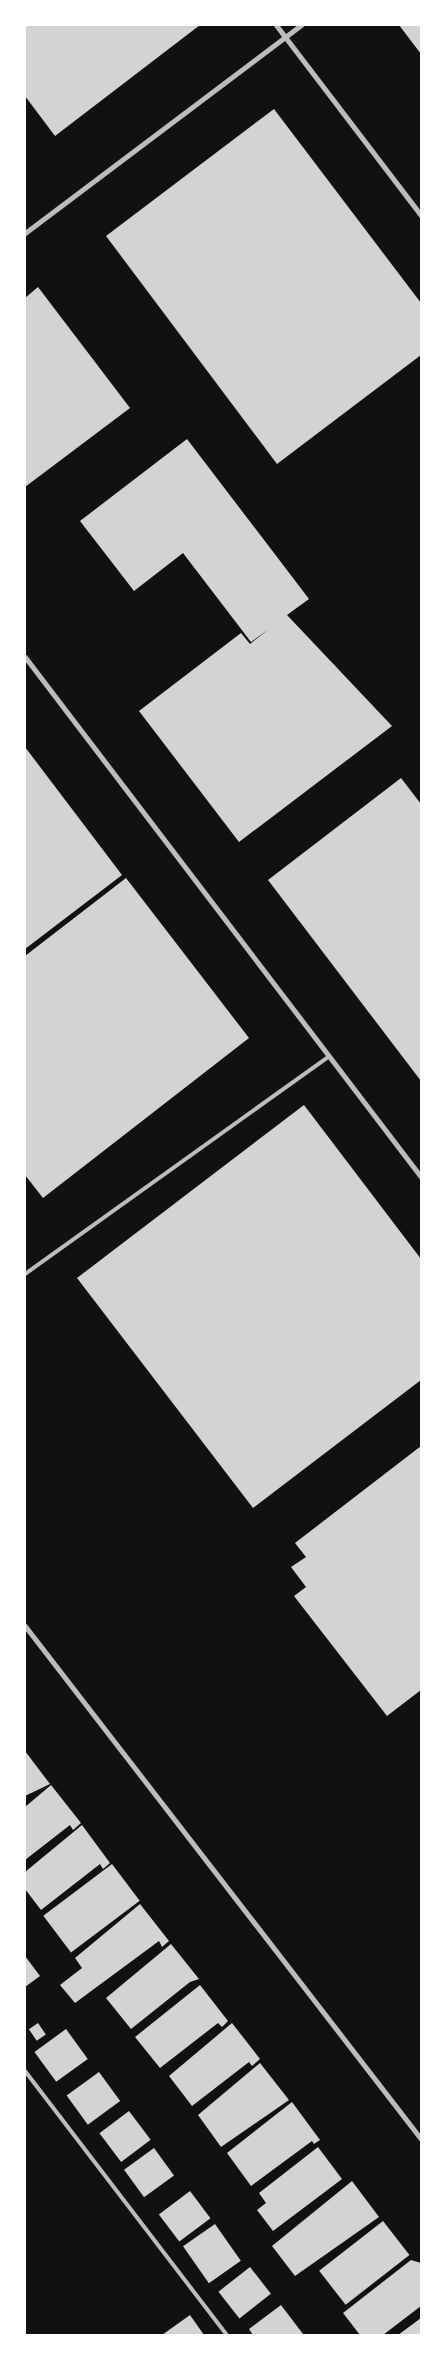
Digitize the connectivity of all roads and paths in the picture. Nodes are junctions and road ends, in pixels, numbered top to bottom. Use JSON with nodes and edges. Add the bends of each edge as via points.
{"nodes":[{"id":1,"x":276,"y":25,"type":"edge"},
{"id":2,"x":300,"y":25,"type":"edge"},
{"id":3,"x":285,"y":37,"type":"junction"},
{"id":4,"x":421,"y":215,"type":"edge"},
{"id":5,"x":25,"y":233,"type":"edge"},
{"id":6,"x":25,"y":657,"type":"edge"},
{"id":7,"x":329,"y":1056,"type":"junction"},
{"id":8,"x":421,"y":1176,"type":"edge"},
{"id":9,"x":25,"y":1274,"type":"edge"},
{"id":10,"x":25,"y":1626,"type":"edge"},
{"id":11,"x":25,"y":2071,"type":"edge"},
{"id":12,"x":421,"y":2139,"type":"edge"},
{"id":13,"x":227,"y":2335,"type":"edge"}],
"edges":[{"from":1,"to":3,"type":"street"},
{"from":2,"to":3,"type":"street"},
{"from":3,"to":4,"type":"street"},
{"from":3,"to":5,"type":"street"},
{"from":6,"to":7,"type":"street"},
{"from":7,"to":8,"type":"street"},
{"from":7,"to":9,"type":"lane"},
{"from":10,"to":12,"type":"street"},
{"from":11,"to":13,"type":"lane"}]}
